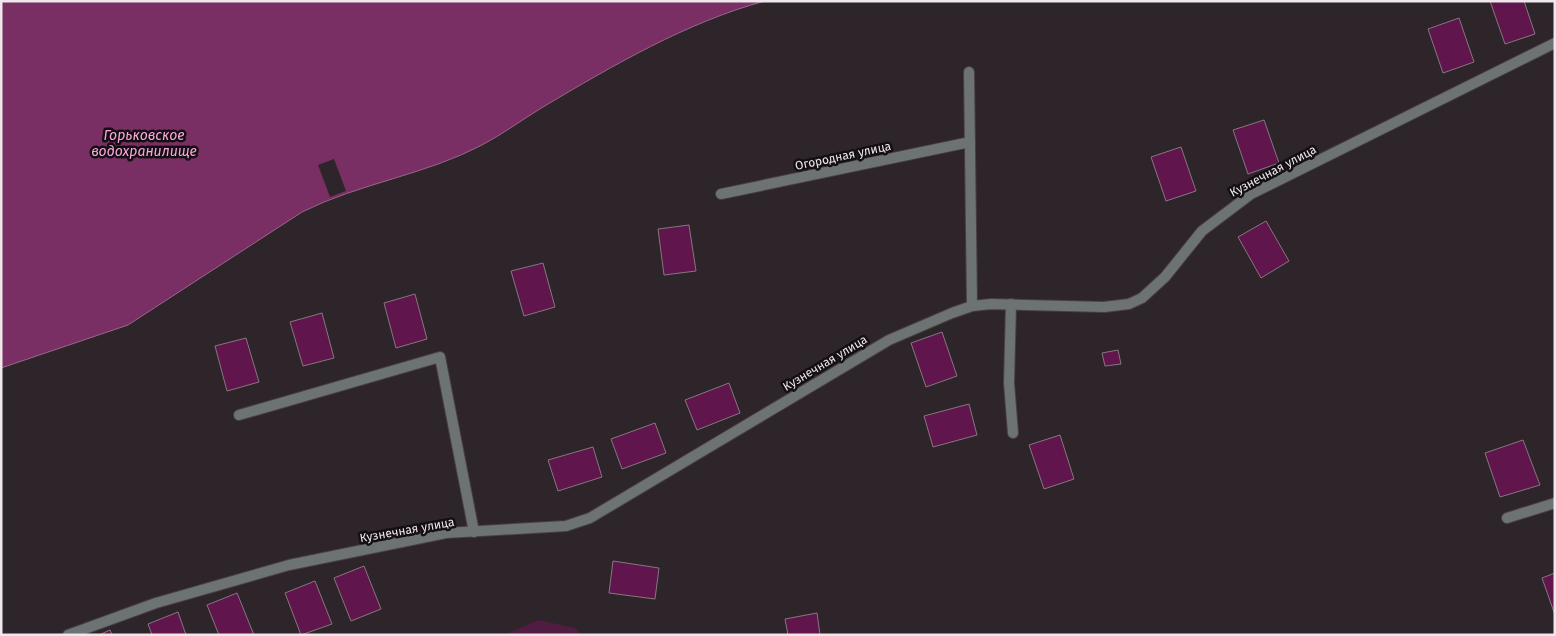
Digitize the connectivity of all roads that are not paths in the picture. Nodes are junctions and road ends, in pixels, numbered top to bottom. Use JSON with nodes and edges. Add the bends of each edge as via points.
{"nodes":[{"id":1,"x":1555,"y":43,"type":"edge"},
{"id":2,"x":969,"y":72,"type":"dead end"},
{"id":3,"x":970,"y":142,"type":"junction"},
{"id":4,"x":721,"y":194,"type":"dead end"},
{"id":5,"x":1011,"y":304,"type":"junction"},
{"id":6,"x":972,"y":306,"type":"junction"},
{"id":7,"x":239,"y":416,"type":"dead end"},
{"id":8,"x":1013,"y":433,"type":"dead end"},
{"id":9,"x":1555,"y":503,"type":"edge"},
{"id":10,"x":1507,"y":518,"type":"dead end"},
{"id":11,"x":474,"y":532,"type":"junction"},
{"id":12,"x":68,"y":635,"type":"edge"}],
"edges":[{"from":1,"to":5,"type":"street","name":"Кузнечная улица","via":[[1252,194],[1202,231],[1165,277],[1142,298],[1130,304],[1104,307]]},
{"from":2,"to":3,"type":"street"},
{"from":3,"to":4,"type":"street","name":"Огородная улица"},
{"from":3,"to":6,"type":"street"},
{"from":5,"to":6,"type":"street","name":"Кузнечная улица"},
{"from":5,"to":8,"type":"street","via":[[1009,383]]},
{"from":6,"to":11,"type":"street","name":"Кузнечная улица","via":[[889,340],[590,518],[566,526]]},
{"from":7,"to":11,"type":"street","via":[[440,356]]},
{"from":9,"to":10,"type":"street"},
{"from":11,"to":12,"type":"street","name":"Кузнечная улица","via":[[446,533],[289,565],[156,603]]}]}
